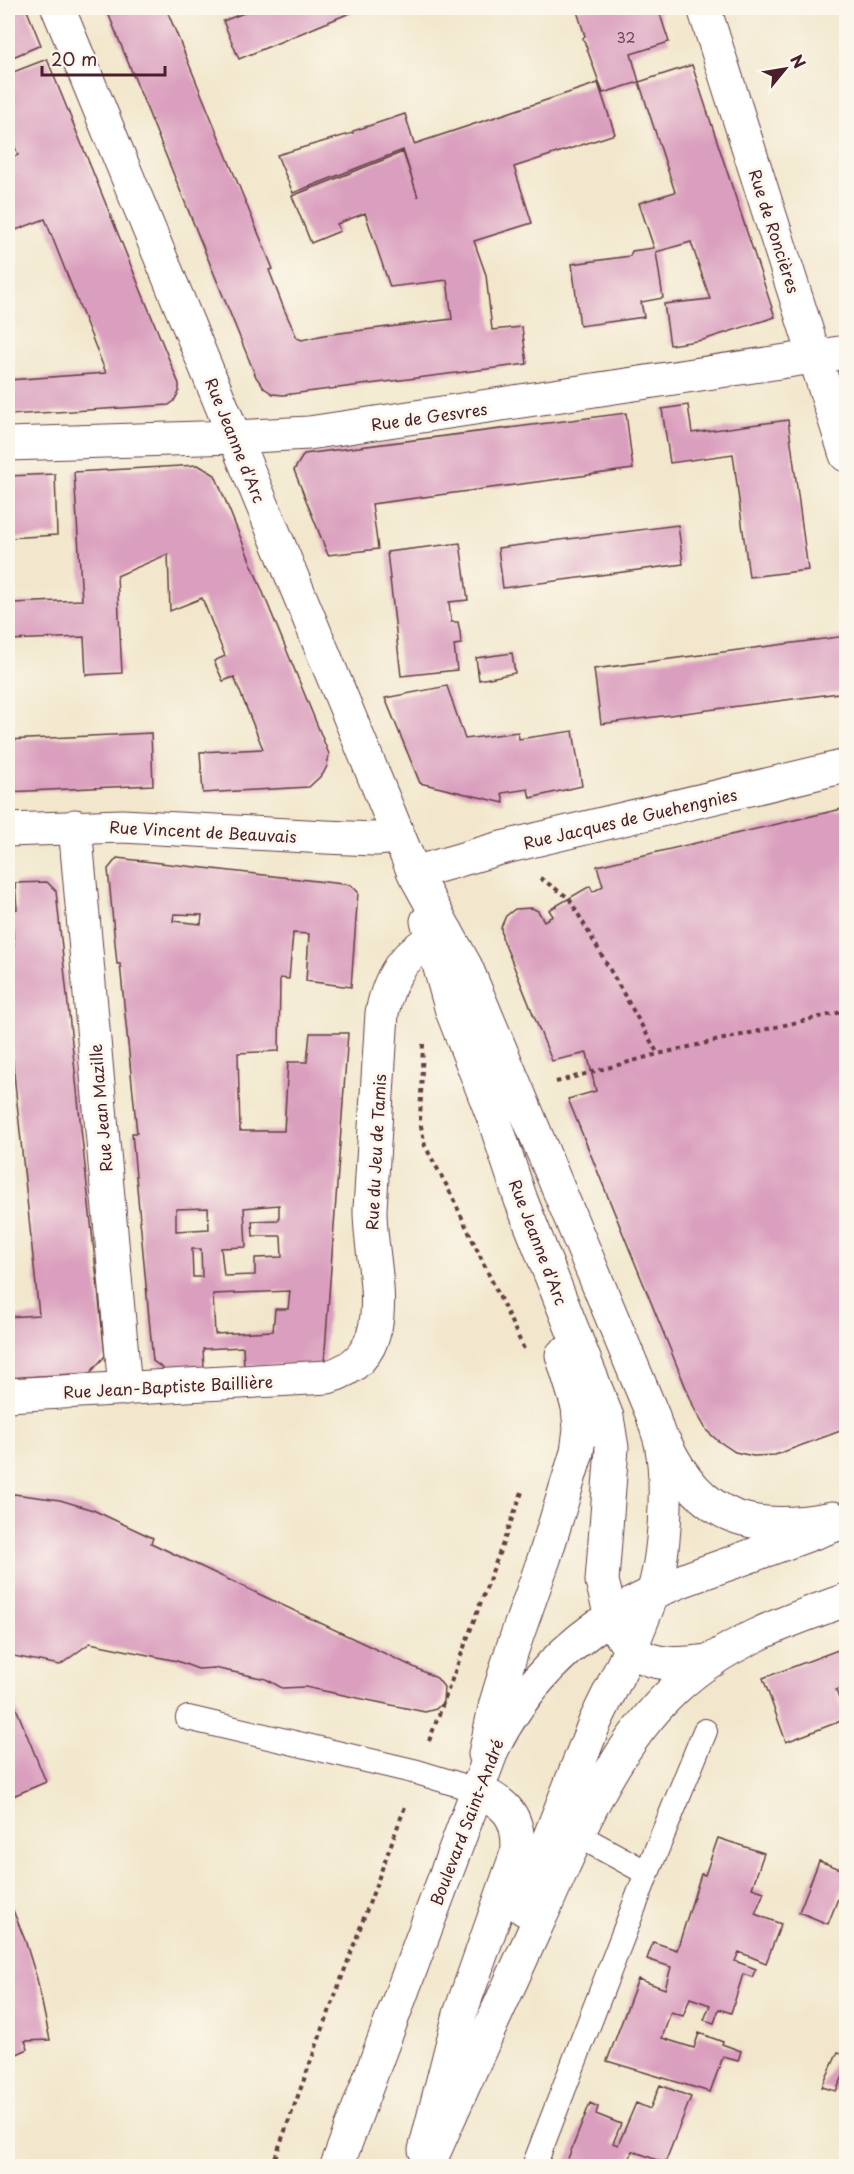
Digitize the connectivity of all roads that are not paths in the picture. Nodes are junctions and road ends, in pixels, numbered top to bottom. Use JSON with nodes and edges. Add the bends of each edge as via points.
{"nodes":[{"id":1,"x":58,"y":8,"type":"edge"},
{"id":2,"x":704,"y":8,"type":"edge"},
{"id":3,"x":846,"y":352,"type":"edge"},
{"id":4,"x":815,"y":358,"type":"junction"},
{"id":5,"x":234,"y":437,"type":"junction"},
{"id":6,"x":8,"y":444,"type":"edge"},
{"id":7,"x":846,"y":455,"type":"edge"},
{"id":8,"x":846,"y":766,"type":"edge"},
{"id":9,"x":75,"y":826,"type":"junction"},
{"id":10,"x":8,"y":830,"type":"edge"},
{"id":11,"x":399,"y":837,"type":"junction"},
{"id":12,"x":414,"y":873,"type":"junction"},
{"id":13,"x":439,"y":935,"type":"junction"},
{"id":14,"x":530,"y":1225,"type":"junction"},
{"id":15,"x":328,"y":1377,"type":"joint"},
{"id":16,"x":125,"y":1389,"type":"junction"},
{"id":17,"x":8,"y":1395,"type":"edge"},
{"id":18,"x":653,"y":1416,"type":"junction"},
{"id":19,"x":846,"y":1516,"type":"edge"},
{"id":20,"x":846,"y":1521,"type":"edge"},
{"id":21,"x":653,"y":1593,"type":"junction"},
{"id":22,"x":846,"y":1600,"type":"edge"},
{"id":23,"x":611,"y":1617,"type":"junction"},
{"id":24,"x":631,"y":1648,"type":"junction"},
{"id":25,"x":713,"y":1660,"type":"junction"},
{"id":26,"x":188,"y":1718,"type":"dead end"},
{"id":27,"x":705,"y":1731,"type":"dead end"},
{"id":28,"x":476,"y":1790,"type":"junction"},
{"id":29,"x":578,"y":1835,"type":"junction"},
{"id":30,"x":647,"y":1873,"type":"junction"},
{"id":31,"x":496,"y":2012,"type":"junction"},
{"id":32,"x":337,"y":2166,"type":"edge"},
{"id":33,"x":421,"y":2166,"type":"edge"},
{"id":34,"x":428,"y":2166,"type":"edge"},
{"id":35,"x":534,"y":2166,"type":"edge"}],
"edges":[{"from":1,"to":5,"type":"street","name":"Rue Jeanne d'Arc"},
{"from":2,"to":4,"type":"street","name":"Rue de Roncières"},
{"from":3,"to":4,"type":"street","name":"Rue de Gesvres"},
{"from":4,"to":5,"type":"street","name":"Rue de Gesvres","via":[[327,431]]},
{"from":4,"to":7,"type":"street","name":"Rue de Roncières"},
{"from":5,"to":6,"type":"street","name":"Rue de Gesvres"},
{"from":5,"to":11,"type":"street","name":"Rue Jeanne d'Arc"},
{"from":8,"to":12,"type":"street","name":"Rue Jacques de Guehengnies","via":[[497,849]]},
{"from":9,"to":10,"type":"street","name":"Rue Vincent de Beauvais"},
{"from":9,"to":11,"type":"street","name":"Rue Vincent de Beauvais"},
{"from":9,"to":16,"type":"street","name":"Rue Jean Mazille"},
{"from":11,"to":12,"type":"street","name":"Rue Jeanne d'Arc"},
{"from":12,"to":13,"type":"street","name":"Rue Jeanne d'Arc"},
{"from":13,"to":14,"type":"street","name":"Rue Jeanne d'Arc","via":[[452,1011]]},
{"from":13,"to":15,"type":"street","name":"Rue du Jeu de Tamis","via":[[412,952],[386,993],[370,1209],[376,1328],[354,1365]]},
{"from":13,"to":18,"type":"street","name":"Rue Jeanne d'Arc","via":[[466,967]]},
{"from":14,"to":23,"type":"street","name":"Rue Jeanne d'Arc","via":[[602,1401],[610,1432],[602,1581]]},
{"from":14,"to":28,"type":"street","via":[[550,1315],[578,1407],[580,1428],[570,1479],[496,1703]]},
{"from":15,"to":16,"type":"street","name":"Rue Jean-Baptiste Baillière"},
{"from":16,"to":17,"type":"street","name":"Rue Jean-Baptiste Baillière"},
{"from":18,"to":19,"type":"street","via":[[690,1484],[709,1503],[729,1514],[771,1525]]},
{"from":18,"to":21,"type":"street","name":"Rue Jeanne d'Arc","via":[[664,1472],[662,1554]]},
{"from":20,"to":21,"type":"street","name":"Boulevard Saint-André"},
{"from":21,"to":23,"type":"street","name":"Boulevard Saint-André"},
{"from":21,"to":24,"type":"street","name":"Rue Jeanne d'Arc"},
{"from":22,"to":25,"type":"street","via":[[766,1630]]},
{"from":23,"to":24,"type":"street","name":"Rue Jeanne d'Arc"},
{"from":23,"to":28,"type":"street","name":"Boulevard Saint-André","via":[[555,1661],[522,1698],[504,1724]]},
{"from":24,"to":25,"type":"street","via":[[653,1660],[669,1663]]},
{"from":24,"to":31,"type":"street","name":"Rue Jeanne d'Arc","via":[[595,1722],[537,1869]]},
{"from":25,"to":29,"type":"street","via":[[674,1690],[640,1729],[612,1769]]},
{"from":26,"to":28,"type":"lane","via":[[417,1772]]},
{"from":27,"to":30,"type":"lane"},
{"from":28,"to":32,"type":"street","name":"Boulevard Saint-André"},
{"from":28,"to":33,"type":"street","via":[[506,1808],[519,1836],[519,1850],[460,2014]]},
{"from":29,"to":30,"type":"lane"},
{"from":29,"to":31,"type":"street"},
{"from":30,"to":35,"type":"lane"},
{"from":31,"to":34,"type":"street"}]}
